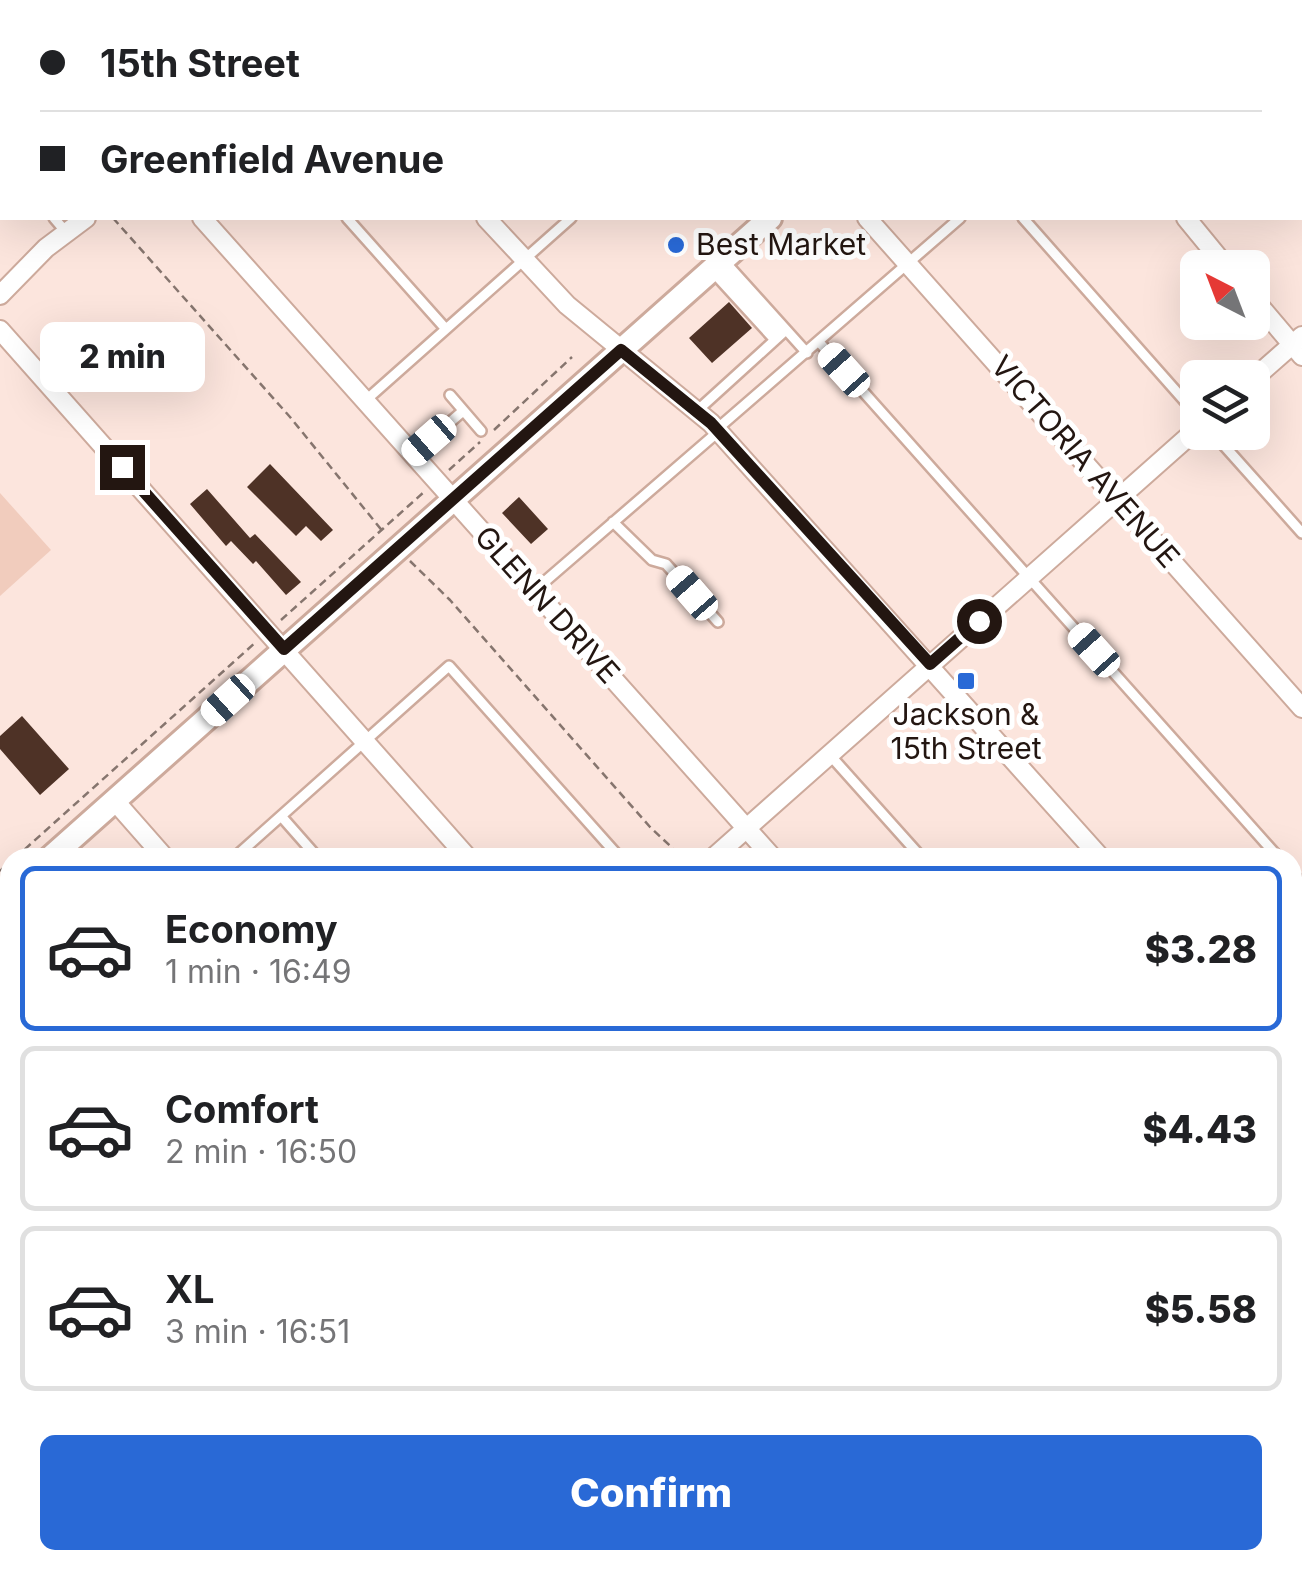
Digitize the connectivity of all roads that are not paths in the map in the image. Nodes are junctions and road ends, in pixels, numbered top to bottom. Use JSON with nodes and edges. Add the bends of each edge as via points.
{"nodes":[{"id":1,"x":204,"y":220,"type":"edge"},
{"id":2,"x":349,"y":220,"type":"edge"},
{"id":3,"x":488,"y":220,"type":"edge"},
{"id":4,"x":568,"y":220,"type":"edge"},
{"id":5,"x":768,"y":220,"type":"edge"},
{"id":6,"x":868,"y":220,"type":"edge"},
{"id":7,"x":958,"y":220,"type":"edge"},
{"id":8,"x":1025,"y":220,"type":"edge"},
{"id":9,"x":1188,"y":220,"type":"edge"},
{"id":10,"x":60,"y":225,"type":"edge"},
{"id":11,"x":1213,"y":250,"type":"edge"},
{"id":12,"x":522,"y":260,"type":"junction"},
{"id":13,"x":908,"y":262,"type":"junction"},
{"id":14,"x":717,"y":265,"type":"junction"},
{"id":15,"x":0,"y":295,"type":"edge"},
{"id":16,"x":1270,"y":316,"type":"edge"},
{"id":17,"x":445,"y":328,"type":"junction"},
{"id":18,"x":0,"y":330,"type":"edge"},
{"id":19,"x":780,"y":335,"type":"junction"},
{"id":20,"x":820,"y":342,"type":"junction"},
{"id":21,"x":1299,"y":346,"type":"edge"},
{"id":22,"x":621,"y":350,"type":"junction"},
{"id":23,"x":807,"y":352,"type":"junction"},
{"id":24,"x":1270,"y":367,"type":"edge"},
{"id":25,"x":450,"y":395,"type":"dead end"},
{"id":26,"x":1180,"y":396,"type":"edge"},
{"id":27,"x":365,"y":401,"type":"junction"},
{"id":28,"x":463,"y":410,"type":"junction"},
{"id":29,"x":698,"y":410,"type":"junction"},
{"id":30,"x":718,"y":430,"type":"junction"},
{"id":31,"x":481,"y":437,"type":"road end"},
{"id":32,"x":1180,"y":444,"type":"edge"},
{"id":33,"x":1228,"y":450,"type":"edge"},
{"id":34,"x":413,"y":454,"type":"junction"},
{"id":35,"x":1117,"y":499,"type":"junction"},
{"id":36,"x":453,"y":500,"type":"junction"},
{"id":37,"x":613,"y":522,"type":"junction"},
{"id":38,"x":1302,"y":533,"type":"edge"},
{"id":39,"x":1029,"y":577,"type":"junction"},
{"id":40,"x":535,"y":590,"type":"junction"},
{"id":41,"x":718,"y":622,"type":"dead end"},
{"id":42,"x":276,"y":640,"type":"junction"},
{"id":43,"x":930,"y":664,"type":"junction"},
{"id":44,"x":1302,"y":708,"type":"edge"},
{"id":45,"x":365,"y":740,"type":"junction"},
{"id":46,"x":830,"y":754,"type":"junction"},
{"id":47,"x":114,"y":800,"type":"junction"},
{"id":48,"x":281,"y":816,"type":"junction"},
{"id":49,"x":747,"y":828,"type":"junction"},
{"id":50,"x":61,"y":848,"type":"edge"},
{"id":51,"x":155,"y":848,"type":"edge"},
{"id":52,"x":245,"y":848,"type":"edge"},
{"id":53,"x":309,"y":848,"type":"edge"},
{"id":54,"x":459,"y":848,"type":"edge"},
{"id":55,"x":611,"y":848,"type":"edge"},
{"id":56,"x":724,"y":848,"type":"edge"},
{"id":57,"x":764,"y":848,"type":"edge"},
{"id":58,"x":913,"y":848,"type":"edge"},
{"id":59,"x":1092,"y":848,"type":"edge"},
{"id":60,"x":1270,"y":848,"type":"edge"}],
"edges":[{"from":1,"to":27,"type":"street","name":"GLENN DRIVE"},
{"from":2,"to":17,"type":"lane"},
{"from":3,"to":12,"type":"street"},
{"from":4,"to":12,"type":"lane"},
{"from":5,"to":14,"type":"street"},
{"from":6,"to":13,"type":"street","name":"VICTORIA AVENUE"},
{"from":7,"to":13,"type":"lane"},
{"from":8,"to":26,"type":"lane"},
{"from":9,"to":11,"type":"street"},
{"from":10,"to":15,"type":"street"},
{"from":12,"to":17,"type":"lane"},
{"from":12,"to":22,"type":"street"},
{"from":13,"to":20,"type":"lane"},
{"from":13,"to":35,"type":"street","name":"VICTORIA AVENUE"},
{"from":14,"to":19,"type":"lane"},
{"from":14,"to":19,"type":"lane"},
{"from":14,"to":22,"type":"street"},
{"from":16,"to":21,"type":"street"},
{"from":17,"to":27,"type":"lane"},
{"from":18,"to":42,"type":"street"},
{"from":19,"to":23,"type":"lane"},
{"from":19,"to":29,"type":"lane"},
{"from":20,"to":23,"type":"lane"},
{"from":20,"to":39,"type":"lane"},
{"from":21,"to":24,"type":"street"},
{"from":22,"to":29,"type":"street"},
{"from":22,"to":36,"type":"street"},
{"from":23,"to":30,"type":"lane"},
{"from":25,"to":28,"type":"lane"},
{"from":27,"to":34,"type":"street","name":"GLENN DRIVE"},
{"from":28,"to":31,"type":"lane"},
{"from":28,"to":34,"type":"lane"},
{"from":29,"to":30,"type":"street"},
{"from":30,"to":37,"type":"lane"},
{"from":30,"to":43,"type":"street"},
{"from":32,"to":35,"type":"street"},
{"from":33,"to":38,"type":"lane"},
{"from":34,"to":36,"type":"street","name":"GLENN DRIVE"},
{"from":35,"to":39,"type":"street"},
{"from":35,"to":44,"type":"street","name":"VICTORIA AVENUE"},
{"from":36,"to":40,"type":"street","name":"GLENN DRIVE"},
{"from":36,"to":42,"type":"street"},
{"from":37,"to":40,"type":"lane"},
{"from":37,"to":41,"type":"lane","via":[[652,560],[666,564]]},
{"from":39,"to":43,"type":"street"},
{"from":39,"to":60,"type":"lane"},
{"from":40,"to":49,"type":"street","name":"GLENN DRIVE"},
{"from":42,"to":45,"type":"street"},
{"from":42,"to":47,"type":"street"},
{"from":43,"to":46,"type":"street"},
{"from":43,"to":59,"type":"street"},
{"from":45,"to":48,"type":"lane"},
{"from":45,"to":54,"type":"street"},
{"from":45,"to":55,"type":"lane","via":[[449,666]]},
{"from":46,"to":49,"type":"street"},
{"from":46,"to":58,"type":"lane"},
{"from":47,"to":50,"type":"street"},
{"from":47,"to":51,"type":"street"},
{"from":48,"to":52,"type":"lane"},
{"from":48,"to":53,"type":"lane"},
{"from":49,"to":56,"type":"street"},
{"from":49,"to":57,"type":"street","name":"GLENN DRIVE"}]}
